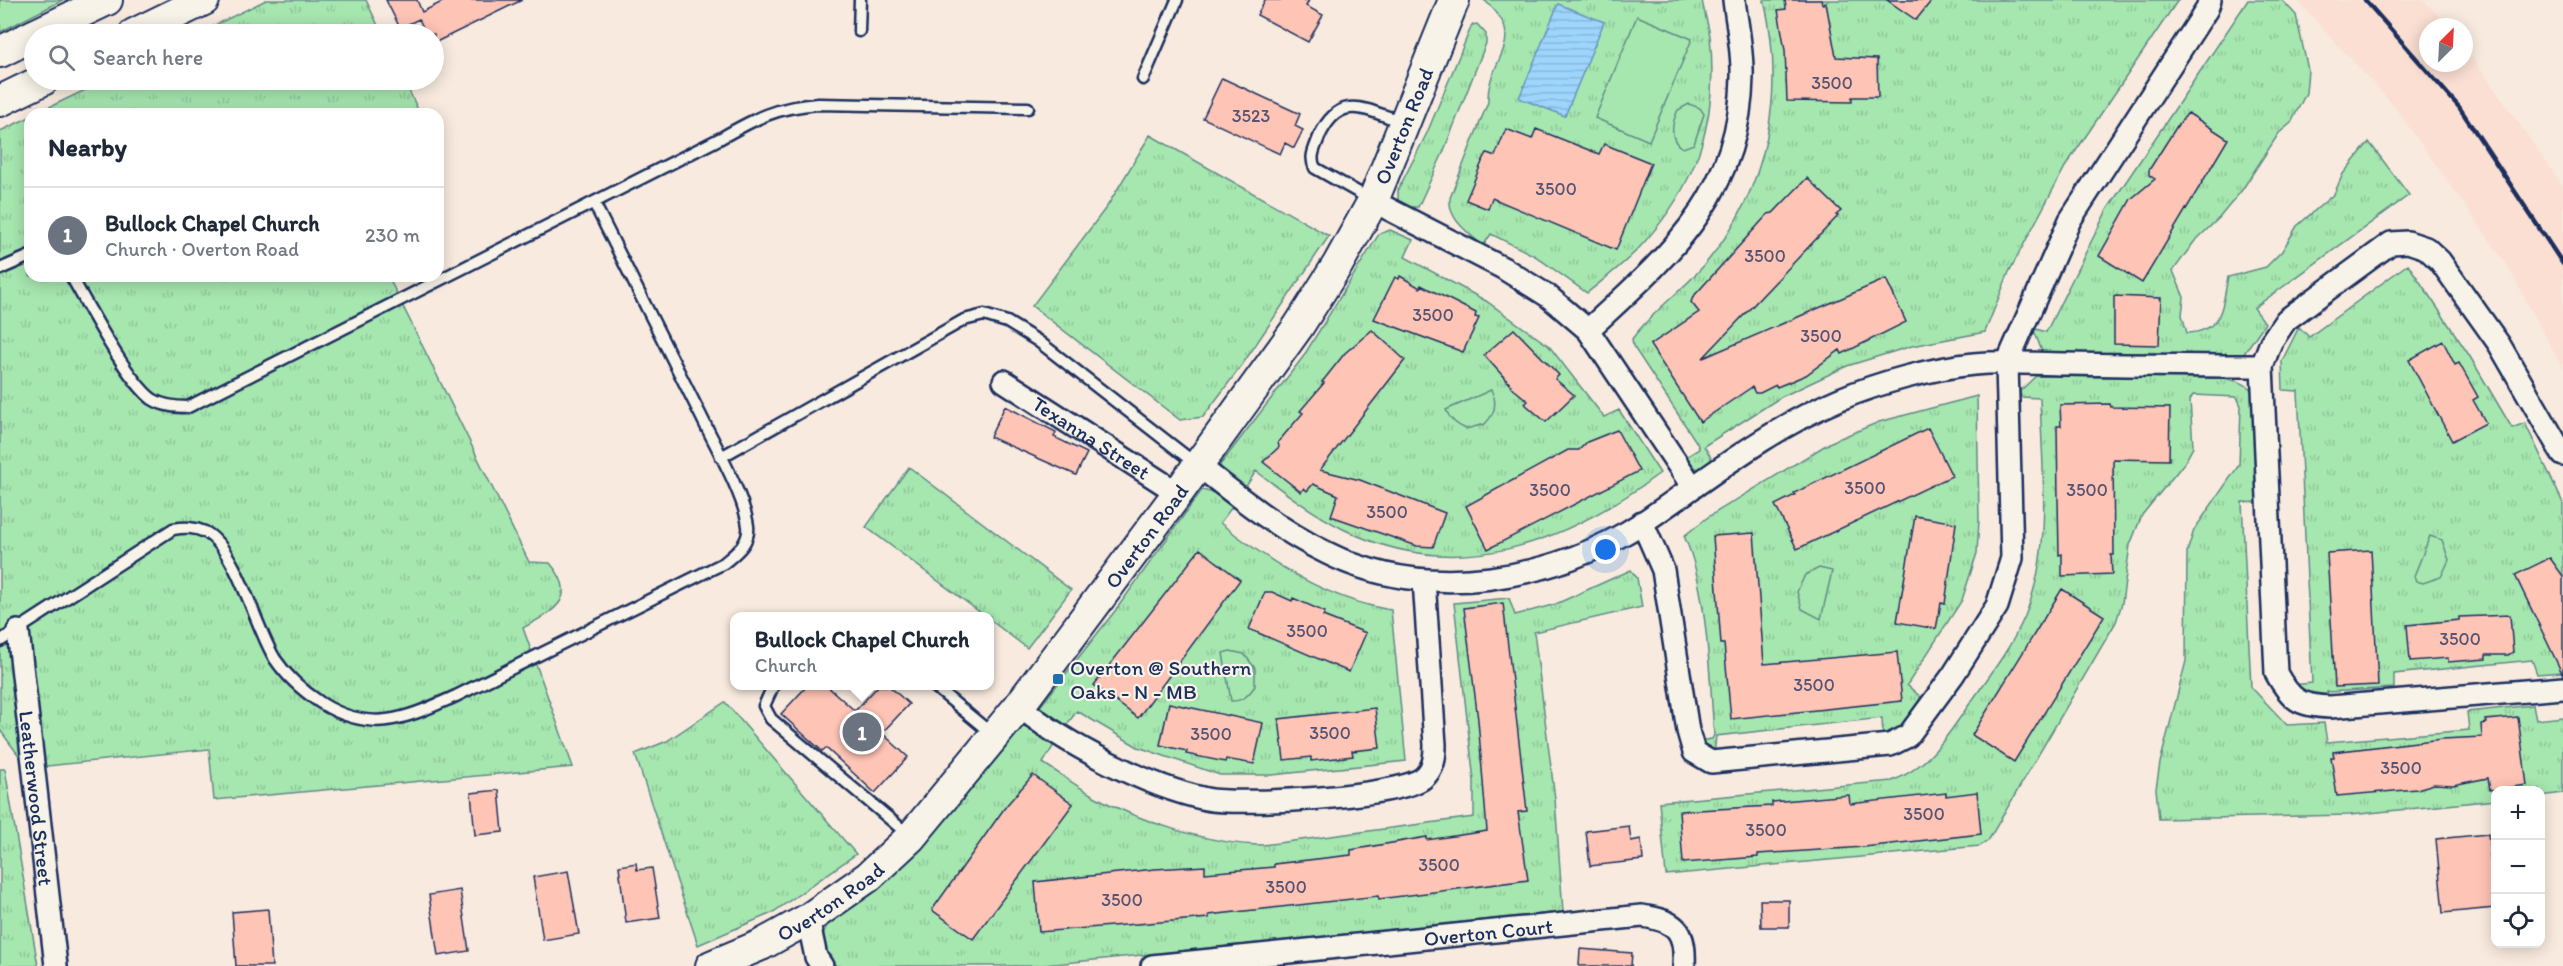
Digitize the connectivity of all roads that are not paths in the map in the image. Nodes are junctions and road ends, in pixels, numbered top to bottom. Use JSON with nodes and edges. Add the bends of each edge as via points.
{"nodes":[{"id":1,"x":107,"y":0,"type":"edge"},
{"id":2,"x":204,"y":0,"type":"edge"},
{"id":3,"x":860,"y":0,"type":"edge"},
{"id":4,"x":1177,"y":0,"type":"edge"},
{"id":5,"x":1454,"y":0,"type":"edge"},
{"id":6,"x":1734,"y":0,"type":"edge"},
{"id":7,"x":2210,"y":0,"type":"edge"},
{"id":8,"x":58,"y":24,"type":"edge"},
{"id":9,"x":155,"y":24,"type":"edge"},
{"id":10,"x":859,"y":32,"type":"dead end"},
{"id":11,"x":24,"y":40,"type":"edge"},
{"id":12,"x":0,"y":52,"type":"edge"},
{"id":13,"x":1143,"y":79,"type":"dead end"},
{"id":14,"x":24,"y":89,"type":"edge"},
{"id":15,"x":0,"y":101,"type":"edge"},
{"id":16,"x":1028,"y":108,"type":"dead end"},
{"id":17,"x":1405,"y":123,"type":"junction"},
{"id":18,"x":1373,"y":201,"type":"junction"},
{"id":19,"x":594,"y":203,"type":"junction"},
{"id":20,"x":24,"y":259,"type":"edge"},
{"id":21,"x":0,"y":269,"type":"edge"},
{"id":22,"x":444,"y":278,"type":"edge"},
{"id":23,"x":75,"y":282,"type":"edge"},
{"id":24,"x":437,"y":282,"type":"edge"},
{"id":25,"x":1588,"y":330,"type":"junction"},
{"id":26,"x":2007,"y":363,"type":"junction"},
{"id":27,"x":2262,"y":366,"type":"junction"},
{"id":28,"x":1004,"y":381,"type":"dead end"},
{"id":29,"x":2563,"y":455,"type":"edge"},
{"id":30,"x":721,"y":457,"type":"junction"},
{"id":31,"x":1198,"y":465,"type":"junction"},
{"id":32,"x":1692,"y":486,"type":"junction"},
{"id":33,"x":1178,"y":494,"type":"junction"},
{"id":34,"x":1642,"y":522,"type":"junction"},
{"id":35,"x":1424,"y":580,"type":"junction"},
{"id":36,"x":9,"y":636,"type":"edge"},
{"id":37,"x":2563,"y":688,"type":"edge"},
{"id":38,"x":771,"y":690,"type":"edge"},
{"id":39,"x":939,"y":690,"type":"edge"},
{"id":40,"x":1019,"y":706,"type":"junction"},
{"id":41,"x":994,"y":736,"type":"junction"},
{"id":42,"x":911,"y":837,"type":"junction"},
{"id":43,"x":808,"y":919,"type":"junction"},
{"id":44,"x":1240,"y":962,"type":"edge"},
{"id":45,"x":716,"y":965,"type":"edge"},
{"id":46,"x":56,"y":966,"type":"edge"},
{"id":47,"x":822,"y":966,"type":"edge"},
{"id":48,"x":1152,"y":966,"type":"edge"},
{"id":49,"x":1684,"y":966,"type":"edge"}],
"edges":[{"from":1,"to":8,"type":"street"},
{"from":2,"to":9,"type":"street"},
{"from":3,"to":10,"type":"lane"},
{"from":4,"to":13,"type":"lane"},
{"from":5,"to":17,"type":"street","name":"Overton Road"},
{"from":6,"to":25,"type":"street","via":[[1742,77],[1735,138],[1719,183],[1682,239]]},
{"from":7,"to":26,"type":"street","via":[[2070,220]]},
{"from":11,"to":12,"type":"street"},
{"from":14,"to":15,"type":"street"},
{"from":16,"to":19,"type":"lane","via":[[787,106],[759,116]]},
{"from":17,"to":18,"type":"street","name":"Overton Road"},
{"from":17,"to":18,"type":"lane","via":[[1360,108],[1343,107],[1330,117],[1312,154],[1315,168]]},
{"from":18,"to":25,"type":"street","via":[[1503,268],[1548,296]]},
{"from":18,"to":31,"type":"street","name":"Overton Road","via":[[1298,327]]},
{"from":19,"to":22,"type":"lane"},
{"from":19,"to":30,"type":"lane"},
{"from":20,"to":21,"type":"lane"},
{"from":23,"to":24,"type":"lane","via":[[137,384],[153,399],[171,407],[188,407]]},
{"from":25,"to":32,"type":"street"},
{"from":26,"to":27,"type":"street"},
{"from":26,"to":32,"type":"street","via":[[1940,370],[1840,399],[1762,440]]},
{"from":26,"to":34,"type":"street","via":[[2012,558],[2005,588],[1920,721],[1908,736],[1890,745],[1711,762],[1694,752],[1663,570]]},
{"from":27,"to":29,"type":"street","via":[[2271,342],[2286,320],[2391,243],[2408,242],[2426,248],[2440,261],[2499,344]]},
{"from":27,"to":37,"type":"street","via":[[2276,673],[2287,693],[2307,706],[2330,707]]},
{"from":28,"to":33,"type":"street","name":"Texanna Street"},
{"from":30,"to":31,"type":"lane","via":[[964,320],[984,315],[1007,322],[1038,341]]},
{"from":30,"to":36,"type":"lane","via":[[748,526],[747,538],[739,551],[724,563],[411,715],[385,720],[357,719],[308,694],[274,657],[218,543],[205,532],[188,527],[173,530]]},
{"from":31,"to":33,"type":"street","name":"Overton Road"},
{"from":31,"to":35,"type":"street","via":[[1326,553],[1395,578]]},
{"from":32,"to":34,"type":"street"},
{"from":33,"to":40,"type":"street","name":"Overton Road"},
{"from":34,"to":35,"type":"street","via":[[1556,564],[1507,575]]},
{"from":35,"to":40,"type":"street","via":[[1436,745],[1434,763],[1424,777],[1408,786],[1263,803],[1207,799],[1155,782],[1090,753]]},
{"from":36,"to":46,"type":"street","name":"Leatherwood Street","via":[[26,701]]},
{"from":38,"to":42,"type":"lane","via":[[764,706],[771,719]]},
{"from":39,"to":41,"type":"lane"},
{"from":40,"to":41,"type":"street","name":"Overton Road"},
{"from":41,"to":42,"type":"street","name":"Overton Road"},
{"from":42,"to":43,"type":"street","name":"Overton Road","via":[[868,877]]},
{"from":43,"to":45,"type":"street","name":"Overton Road"},
{"from":43,"to":47,"type":"street","via":[[816,957]]},
{"from":44,"to":48,"type":"street","name":"Overton Court"},
{"from":44,"to":49,"type":"street","name":"Overton Court","via":[[1642,916],[1664,919],[1677,928],[1685,943]]}]}
